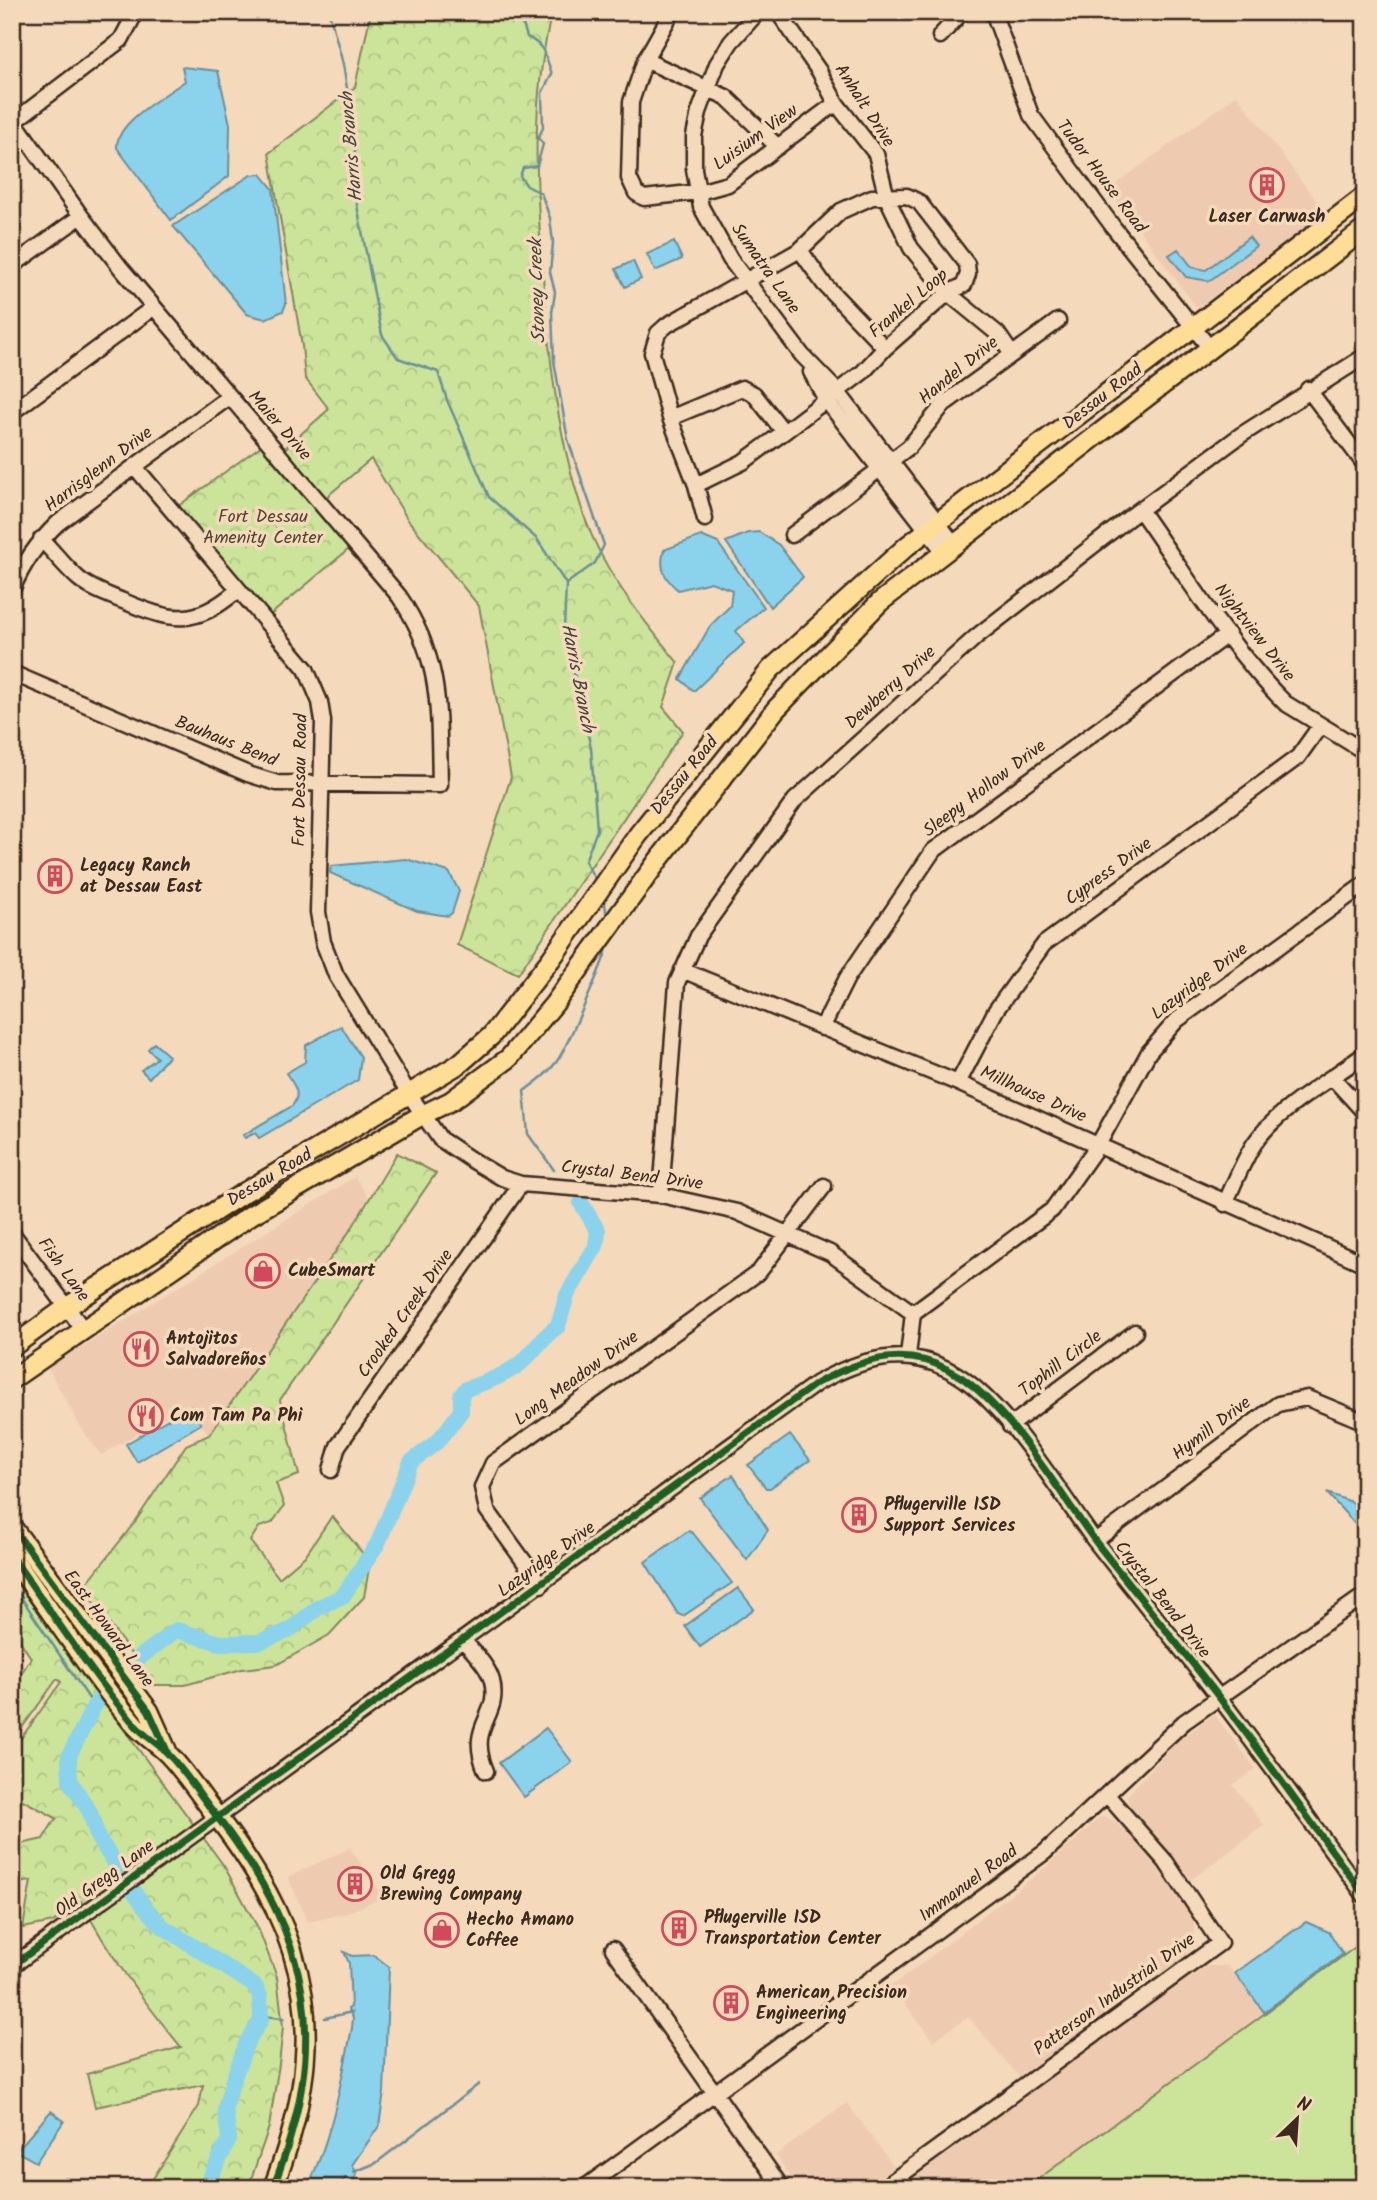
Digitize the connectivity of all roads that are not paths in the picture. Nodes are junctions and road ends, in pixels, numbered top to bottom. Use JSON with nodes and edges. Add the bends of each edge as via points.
{"nodes":[{"id":1,"x":136,"y":12,"type":"edge"},
{"id":2,"x":672,"y":12,"type":"edge"},
{"id":3,"x":758,"y":12,"type":"edge"},
{"id":4,"x":778,"y":12,"type":"edge"},
{"id":5,"x":962,"y":12,"type":"edge"},
{"id":6,"x":993,"y":12,"type":"edge"},
{"id":7,"x":940,"y":36,"type":"dead end"},
{"id":8,"x":645,"y":60,"type":"junction"},
{"id":9,"x":707,"y":87,"type":"junction"},
{"id":10,"x":836,"y":103,"type":"junction"},
{"id":11,"x":13,"y":122,"type":"edge"},
{"id":12,"x":778,"y":147,"type":"junction"},
{"id":13,"x":699,"y":192,"type":"junction"},
{"id":14,"x":1365,"y":196,"type":"edge"},
{"id":15,"x":887,"y":198,"type":"junction"},
{"id":16,"x":81,"y":216,"type":"junction"},
{"id":17,"x":1365,"y":229,"type":"edge"},
{"id":18,"x":800,"y":250,"type":"junction"},
{"id":19,"x":12,"y":266,"type":"edge"},
{"id":20,"x":746,"y":280,"type":"junction"},
{"id":21,"x":948,"y":293,"type":"junction"},
{"id":22,"x":155,"y":307,"type":"junction"},
{"id":23,"x":1058,"y":321,"type":"dead end"},
{"id":24,"x":1192,"y":327,"type":"junction"},
{"id":25,"x":1209,"y":347,"type":"junction"},
{"id":26,"x":885,"y":348,"type":"junction"},
{"id":27,"x":1011,"y":354,"type":"junction"},
{"id":28,"x":1365,"y":356,"type":"edge"},
{"id":29,"x":1308,"y":389,"type":"junction"},
{"id":30,"x":832,"y":396,"type":"junction"},
{"id":31,"x":229,"y":397,"type":"junction"},
{"id":32,"x":12,"y":412,"type":"edge"},
{"id":33,"x":670,"y":418,"type":"junction"},
{"id":34,"x":784,"y":432,"type":"junction"},
{"id":35,"x":885,"y":464,"type":"junction"},
{"id":36,"x":1365,"y":465,"type":"edge"},
{"id":37,"x":135,"y":467,"type":"junction"},
{"id":38,"x":696,"y":485,"type":"junction"},
{"id":39,"x":1140,"y":510,"type":"junction"},
{"id":40,"x":705,"y":519,"type":"dead end"},
{"id":41,"x":933,"y":527,"type":"junction"},
{"id":42,"x":792,"y":535,"type":"dead end"},
{"id":43,"x":41,"y":539,"type":"junction"},
{"id":44,"x":949,"y":548,"type":"junction"},
{"id":45,"x":12,"y":590,"type":"edge"},
{"id":46,"x":238,"y":590,"type":"junction"},
{"id":47,"x":1228,"y":634,"type":"junction"},
{"id":48,"x":12,"y":673,"type":"edge"},
{"id":49,"x":1320,"y":726,"type":"junction"},
{"id":50,"x":1365,"y":752,"type":"edge"},
{"id":51,"x":321,"y":785,"type":"junction"},
{"id":52,"x":440,"y":785,"type":"joint"},
{"id":53,"x":1365,"y":884,"type":"edge"},
{"id":54,"x":682,"y":970,"type":"junction"},
{"id":55,"x":822,"y":1028,"type":"junction"},
{"id":56,"x":1365,"y":1055,"type":"edge"},
{"id":57,"x":1333,"y":1078,"type":"junction"},
{"id":58,"x":958,"y":1083,"type":"junction"},
{"id":59,"x":409,"y":1094,"type":"junction"},
{"id":60,"x":1365,"y":1113,"type":"edge"},
{"id":61,"x":422,"y":1115,"type":"junction"},
{"id":62,"x":1098,"y":1145,"type":"junction"},
{"id":63,"x":521,"y":1184,"type":"junction"},
{"id":64,"x":824,"y":1186,"type":"dead end"},
{"id":65,"x":661,"y":1195,"type":"junction"},
{"id":66,"x":1225,"y":1204,"type":"junction"},
{"id":67,"x":12,"y":1233,"type":"edge"},
{"id":68,"x":789,"y":1233,"type":"junction"},
{"id":69,"x":1365,"y":1264,"type":"edge"},
{"id":70,"x":66,"y":1307,"type":"junction"},
{"id":71,"x":913,"y":1313,"type":"junction"},
{"id":72,"x":83,"y":1329,"type":"junction"},
{"id":73,"x":1135,"y":1332,"type":"dead end"},
{"id":74,"x":12,"y":1347,"type":"edge"},
{"id":75,"x":908,"y":1356,"type":"junction"},
{"id":76,"x":12,"y":1379,"type":"edge"},
{"id":77,"x":1365,"y":1422,"type":"edge"},
{"id":78,"x":1010,"y":1426,"type":"junction"},
{"id":79,"x":331,"y":1470,"type":"dead end"},
{"id":80,"x":12,"y":1527,"type":"edge"},
{"id":81,"x":1096,"y":1541,"type":"junction"},
{"id":82,"x":12,"y":1557,"type":"edge"},
{"id":83,"x":541,"y":1585,"type":"junction"},
{"id":84,"x":1365,"y":1595,"type":"edge"},
{"id":85,"x":464,"y":1641,"type":"junction"},
{"id":86,"x":1218,"y":1698,"type":"junction"},
{"id":87,"x":169,"y":1755,"type":"junction"},
{"id":88,"x":486,"y":1771,"type":"dead end"},
{"id":89,"x":1108,"y":1796,"type":"junction"},
{"id":90,"x":218,"y":1819,"type":"junction"},
{"id":91,"x":1365,"y":1896,"type":"edge"},
{"id":92,"x":613,"y":1950,"type":"dead end"},
{"id":93,"x":12,"y":1966,"type":"edge"},
{"id":94,"x":715,"y":2092,"type":"junction"},
{"id":95,"x":273,"y":2188,"type":"edge"},
{"id":96,"x":584,"y":2188,"type":"edge"},
{"id":97,"x":782,"y":2188,"type":"edge"},
{"id":98,"x":883,"y":2188,"type":"edge"}],
"edges":[{"from":1,"to":11,"type":"street","via":[[121,40]]},
{"from":2,"to":8,"type":"street","name":"Luisium View"},
{"from":3,"to":9,"type":"street","name":"Sumatra Lane","via":[[731,41]]},
{"from":4,"to":10,"type":"street","name":"Anhalt Drive"},
{"from":5,"to":7,"type":"street"},
{"from":6,"to":24,"type":"street","name":"Tudor House Road","via":[[1031,115]]},
{"from":8,"to":9,"type":"street"},
{"from":8,"to":13,"type":"street","name":"Luisium View","via":[[631,102],[631,185],[644,198]]},
{"from":9,"to":12,"type":"street","via":[[744,112]]},
{"from":9,"to":13,"type":"street","name":"Sumatra Lane","via":[[694,136]]},
{"from":10,"to":12,"type":"street","name":"Luisium View"},
{"from":10,"to":15,"type":"street","name":"Anhalt Drive","via":[[876,154]]},
{"from":11,"to":16,"type":"street","name":"Maier Drive"},
{"from":12,"to":13,"type":"street","name":"Luisium View","via":[[737,179]]},
{"from":13,"to":20,"type":"street","name":"Sumatra Lane","via":[[701,207]]},
{"from":14,"to":24,"type":"main road","name":"Dessau Road"},
{"from":15,"to":18,"type":"street","name":"Frankel Loop","via":[[865,199],[841,211]]},
{"from":15,"to":21,"type":"street","name":"Anhalt Drive","via":[[911,248]]},
{"from":15,"to":21,"type":"street","name":"Frankel Loop","via":[[907,196],[919,202],[967,264],[964,285]]},
{"from":16,"to":19,"type":"street"},
{"from":16,"to":22,"type":"street","name":"Maier Drive"},
{"from":17,"to":25,"type":"main road","name":"Dessau Road"},
{"from":18,"to":20,"type":"street","name":"Frankel Loop"},
{"from":18,"to":26,"type":"street","via":[[824,284]]},
{"from":20,"to":30,"type":"street","name":"Sumatra Lane"},
{"from":20,"to":33,"type":"street","name":"Frankel Loop","via":[[658,333],[652,353]]},
{"from":21,"to":26,"type":"street","name":"Frankel Loop"},
{"from":21,"to":27,"type":"street","name":"Anhalt Drive","via":[[998,334]]},
{"from":22,"to":31,"type":"street","name":"Maier Drive"},
{"from":22,"to":32,"type":"street"},
{"from":23,"to":27,"type":"street","name":"Handel Drive"},
{"from":24,"to":25,"type":"street","name":"Tudor House Road"},
{"from":24,"to":41,"type":"main road","name":"Dessau Road"},
{"from":25,"to":44,"type":"main road","name":"Dessau Road"},
{"from":26,"to":30,"type":"street","name":"Frankel Loop"},
{"from":27,"to":35,"type":"street","name":"Handel Drive","via":[[944,404],[909,446]]},
{"from":28,"to":29,"type":"street","name":"Dewberry Drive"},
{"from":29,"to":36,"type":"street"},
{"from":29,"to":39,"type":"street","name":"Dewberry Drive"},
{"from":30,"to":34,"type":"street","name":"Frankel Loop"},
{"from":30,"to":35,"type":"street","name":"Sumatra Lane"},
{"from":31,"to":37,"type":"street","name":"Harrisglenn Drive"},
{"from":31,"to":52,"type":"street","name":"Maier Drive","via":[[414,618],[434,669]]},
{"from":33,"to":34,"type":"street","via":[[742,388],[754,394]]},
{"from":33,"to":38,"type":"street","name":"Frankel Loop"},
{"from":34,"to":38,"type":"street","name":"Frankel Loop","via":[[743,462]]},
{"from":35,"to":41,"type":"street","name":"Sumatra Lane"},
{"from":35,"to":42,"type":"street","name":"Handel Drive"},
{"from":37,"to":43,"type":"street","name":"Harrisglenn Drive"},
{"from":37,"to":46,"type":"street","name":"Fort Dessau Road"},
{"from":38,"to":40,"type":"street","name":"Frankel Loop"},
{"from":39,"to":47,"type":"street","name":"Nightview Drive"},
{"from":39,"to":54,"type":"street","name":"Dewberry Drive","via":[[977,636],[795,800],[722,899]]},
{"from":41,"to":44,"type":"street","name":"Sumatra Lane"},
{"from":41,"to":59,"type":"main road","name":"Dessau Road","via":[[771,669],[638,835],[491,1036],[459,1065]]},
{"from":43,"to":45,"type":"street","name":"Harrisglenn Drive"},
{"from":43,"to":46,"type":"street","via":[[79,579],[163,617],[206,613]]},
{"from":44,"to":61,"type":"main road","name":"Dessau Road","via":[[880,601],[776,709],[509,1058],[451,1101]]},
{"from":46,"to":51,"type":"street","name":"Fort Dessau Road","via":[[306,669],[315,687],[323,721]]},
{"from":47,"to":49,"type":"street","name":"Nightview Drive","via":[[1275,693]]},
{"from":47,"to":55,"type":"street","name":"Sleepy Hollow Drive","via":[[933,851],[847,978]]},
{"from":48,"to":51,"type":"street","name":"Bauhaus Bend","via":[[248,774],[277,783]]},
{"from":49,"to":50,"type":"street","name":"Nightview Drive"},
{"from":49,"to":58,"type":"street","name":"Cypress Drive","via":[[1298,757],[1044,944],[996,1010]]},
{"from":51,"to":52,"type":"street","name":"Bauhaus Bend"},
{"from":51,"to":59,"type":"street","name":"Fort Dessau Road","via":[[318,912],[323,942],[335,975]]},
{"from":53,"to":62,"type":"street","name":"Lazyridge Drive","via":[[1160,1035]]},
{"from":54,"to":55,"type":"street","name":"Millhouse Drive"},
{"from":54,"to":65,"type":"street","name":"Dewberry Drive","via":[[675,1000]]},
{"from":55,"to":58,"type":"street","name":"Millhouse Drive"},
{"from":56,"to":57,"type":"street"},
{"from":57,"to":60,"type":"street"},
{"from":57,"to":66,"type":"street","via":[[1263,1133]]},
{"from":58,"to":62,"type":"street","name":"Millhouse Drive"},
{"from":59,"to":61,"type":"street","name":"Fort Dessau Road"},
{"from":59,"to":70,"type":"main road","name":"Dessau Road"},
{"from":61,"to":63,"type":"street","name":"Crystal Bend Drive","via":[[440,1139],[486,1169]]},
{"from":61,"to":72,"type":"main road","name":"Dessau Road","via":[[251,1215]]},
{"from":62,"to":66,"type":"street","name":"Millhouse Drive"},
{"from":62,"to":71,"type":"street","name":"Lazyridge Drive","via":[[1052,1210]]},
{"from":63,"to":65,"type":"street","name":"Crystal Bend Drive"},
{"from":63,"to":79,"type":"street","name":"Crooked Creek Drive","via":[[338,1446]]},
{"from":64,"to":68,"type":"street","name":"Long Meadow Drive"},
{"from":65,"to":68,"type":"street","name":"Crystal Bend Drive","via":[[737,1212]]},
{"from":66,"to":69,"type":"street","name":"Millhouse Drive"},
{"from":67,"to":70,"type":"street","name":"Fish Lane"},
{"from":68,"to":71,"type":"street","name":"Crystal Bend Drive","via":[[851,1266]]},
{"from":68,"to":83,"type":"street","name":"Long Meadow Drive","via":[[759,1272],[493,1463],[482,1487],[487,1510]]},
{"from":70,"to":72,"type":"street","name":"Fish Lane"},
{"from":70,"to":74,"type":"main road","name":"Dessau Road"},
{"from":71,"to":75,"type":"street"},
{"from":72,"to":76,"type":"main road","name":"Dessau Road"},
{"from":73,"to":78,"type":"street","name":"Tophill Circle"},
{"from":75,"to":78,"type":"street","name":"Crystal Bend Drive","via":[[932,1362],[968,1381]]},
{"from":75,"to":83,"type":"street","name":"Lazyridge Drive","via":[[861,1363],[817,1383]]},
{"from":77,"to":81,"type":"street","name":"Hymill Drive","via":[[1307,1398],[1278,1404]]},
{"from":78,"to":81,"type":"street","name":"Crystal Bend Drive"},
{"from":80,"to":87,"type":"main road","name":"East Howard Lane","via":[[149,1711]]},
{"from":81,"to":86,"type":"street","name":"Crystal Bend Drive"},
{"from":82,"to":87,"type":"main road","name":"East Howard Lane","via":[[133,1723]]},
{"from":83,"to":85,"type":"street","name":"Lazyridge Drive"},
{"from":84,"to":86,"type":"street","name":"Immanuel Road"},
{"from":85,"to":88,"type":"street","via":[[492,1680],[492,1706],[478,1740]]},
{"from":85,"to":90,"type":"street","name":"Lazyridge Drive"},
{"from":86,"to":89,"type":"street","name":"Immanuel Road","via":[[1167,1737]]},
{"from":86,"to":91,"type":"street","name":"Crystal Bend Drive"},
{"from":87,"to":90,"type":"main road","name":"East Howard Lane"},
{"from":89,"to":94,"type":"street","name":"Immanuel Road","via":[[1045,1852]]},
{"from":89,"to":98,"type":"street","name":"Patterson Industrial Drive","via":[[1166,1862],[1220,1943]]},
{"from":90,"to":93,"type":"street","name":"Old Gregg Lane"},
{"from":90,"to":95,"type":"main road","name":"East Howard Lane","via":[[272,1899],[291,1943],[304,1994],[307,2046],[300,2102]]},
{"from":92,"to":94,"type":"street"},
{"from":94,"to":96,"type":"street","name":"Immanuel Road"},
{"from":94,"to":97,"type":"street"}]}
